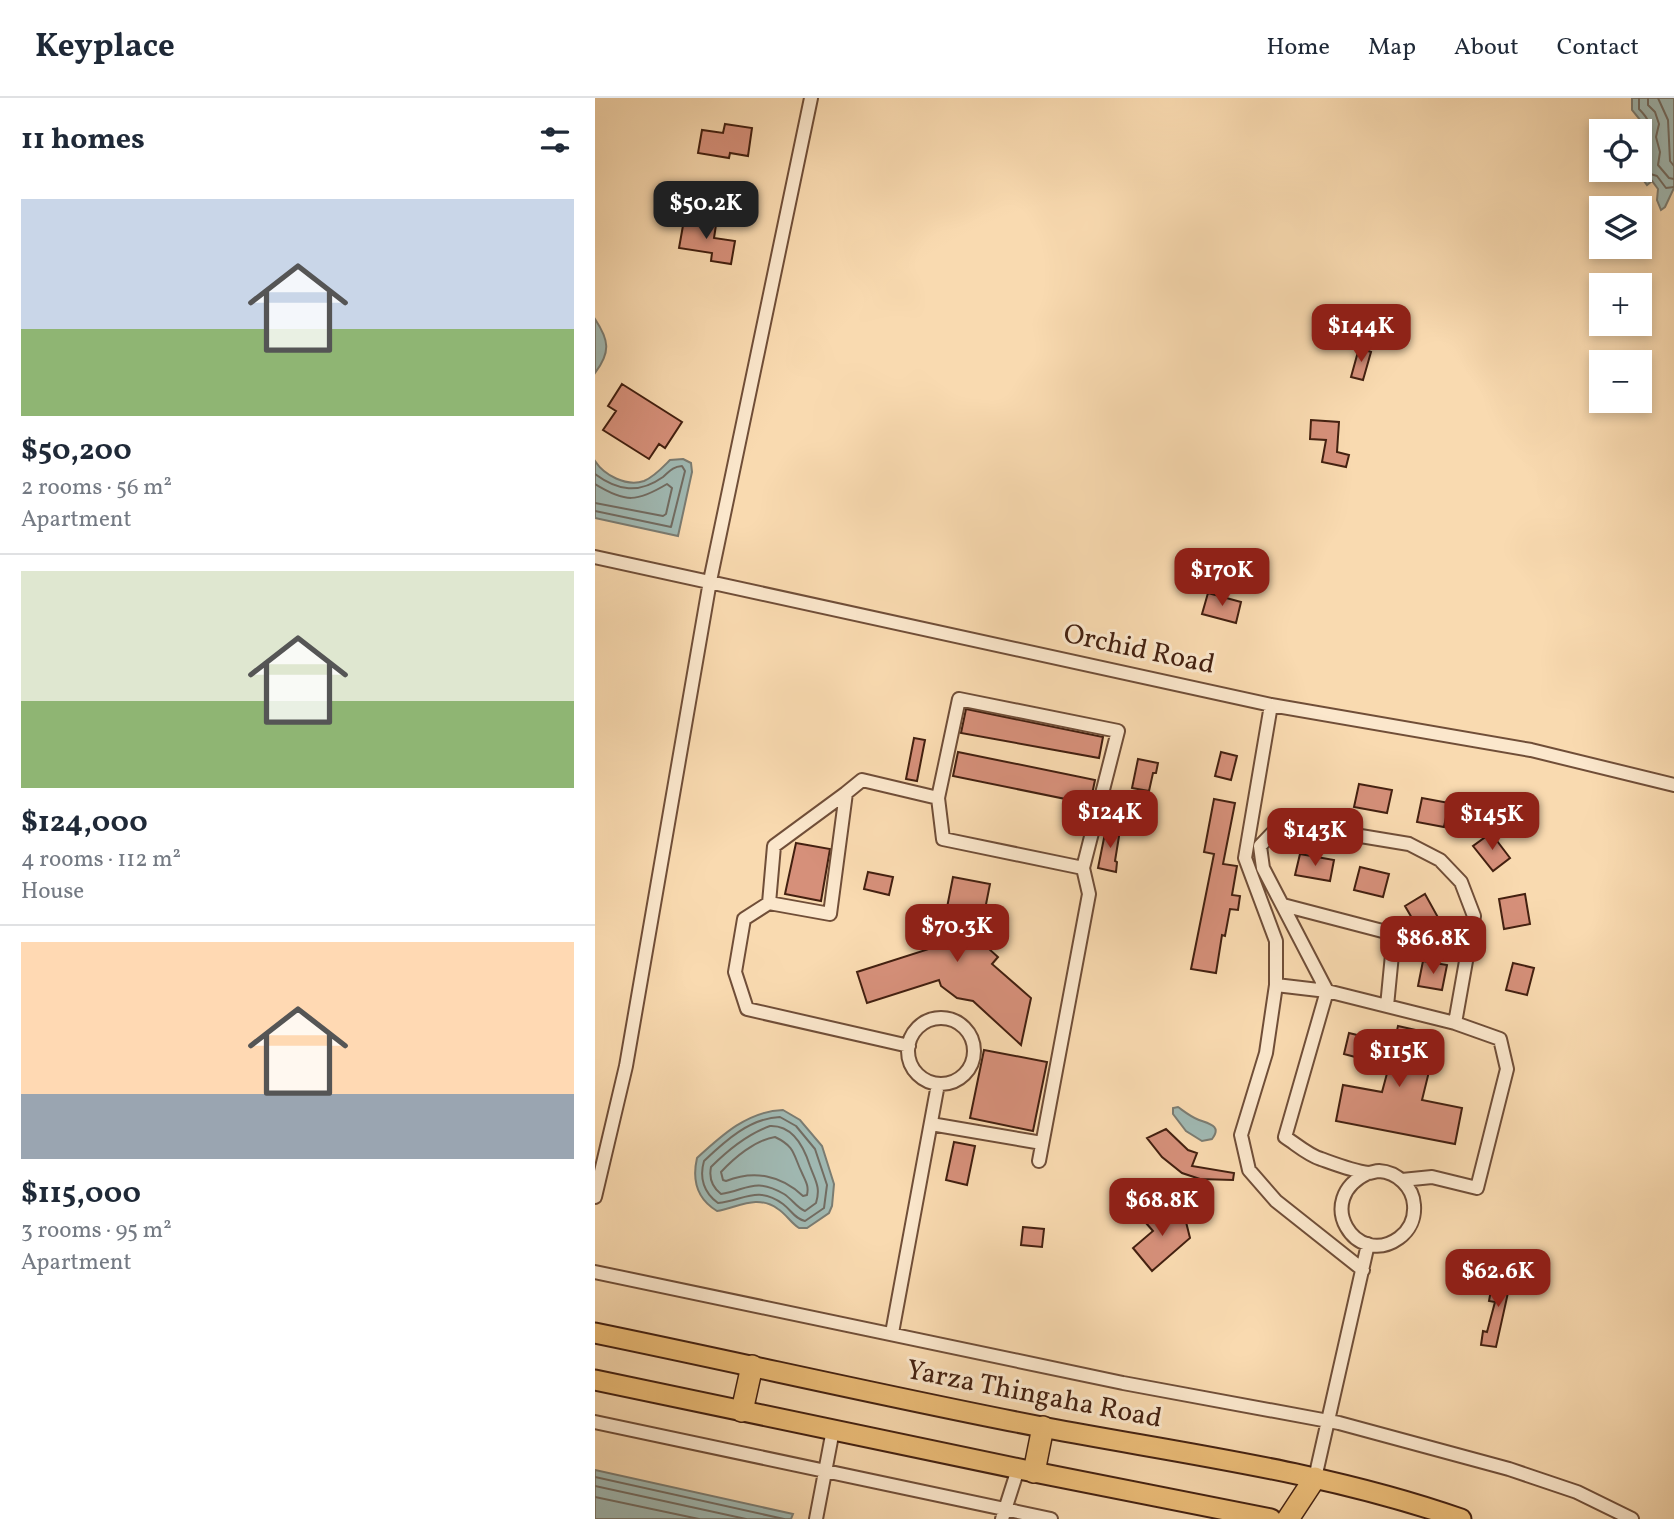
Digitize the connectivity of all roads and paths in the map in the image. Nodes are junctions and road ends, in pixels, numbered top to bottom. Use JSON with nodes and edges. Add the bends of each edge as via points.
{"nodes":[{"id":1,"x":811,"y":98,"type":"edge"},
{"id":2,"x":595,"y":557,"type":"edge"},
{"id":3,"x":710,"y":581,"type":"junction"},
{"id":4,"x":1271,"y":705,"type":"junction"},
{"id":5,"x":1674,"y":785,"type":"edge"},
{"id":6,"x":846,"y":793,"type":"junction"},
{"id":7,"x":939,"y":798,"type":"junction"},
{"id":8,"x":1083,"y":868,"type":"junction"},
{"id":9,"x":769,"y":903,"type":"junction"},
{"id":10,"x":1283,"y":905,"type":"junction"},
{"id":11,"x":1276,"y":985,"type":"junction"},
{"id":12,"x":1327,"y":991,"type":"junction"},
{"id":13,"x":1387,"y":1006,"type":"junction"},
{"id":14,"x":1455,"y":1023,"type":"junction"},
{"id":15,"x":908,"y":1046,"type":"junction"},
{"id":16,"x":938,"y":1084,"type":"junction"},
{"id":17,"x":931,"y":1124,"type":"junction"},
{"id":18,"x":1042,"y":1143,"type":"junction"},
{"id":19,"x":1039,"y":1161,"type":"dead end"},
{"id":20,"x":1368,"y":1172,"type":"junction"},
{"id":21,"x":1402,"y":1180,"type":"junction"},
{"id":22,"x":595,"y":1198,"type":"edge"},
{"id":23,"x":1369,"y":1244,"type":"junction"},
{"id":24,"x":1363,"y":1270,"type":"junction"},
{"id":25,"x":595,"y":1272,"type":"edge"},
{"id":26,"x":595,"y":1333,"type":"edge"},
{"id":27,"x":892,"y":1333,"type":"junction"},
{"id":28,"x":752,"y":1366,"type":"junction"},
{"id":29,"x":595,"y":1380,"type":"edge"},
{"id":30,"x":742,"y":1411,"type":"junction"},
{"id":31,"x":595,"y":1422,"type":"edge"},
{"id":32,"x":1329,"y":1422,"type":"junction"},
{"id":33,"x":1043,"y":1427,"type":"junction"},
{"id":34,"x":833,"y":1430,"type":"junction"},
{"id":35,"x":826,"y":1471,"type":"junction"},
{"id":36,"x":1026,"y":1471,"type":"junction"},
{"id":37,"x":1315,"y":1478,"type":"junction"},
{"id":38,"x":1004,"y":1514,"type":"edge"},
{"id":39,"x":1215,"y":1514,"type":"edge"},
{"id":40,"x":816,"y":1519,"type":"edge"},
{"id":41,"x":1051,"y":1519,"type":"edge"},
{"id":42,"x":1271,"y":1519,"type":"edge"},
{"id":43,"x":1288,"y":1519,"type":"edge"},
{"id":44,"x":1461,"y":1519,"type":"edge"},
{"id":45,"x":1632,"y":1519,"type":"edge"}],
"edges":[{"from":1,"to":3,"type":"street"},
{"from":2,"to":3,"type":"street","name":"Orchid Road"},
{"from":3,"to":4,"type":"street","name":"Orchid Road"},
{"from":3,"to":22,"type":"street","via":[[627,1066]]},
{"from":4,"to":5,"type":"street","name":"Orchid Road","via":[[1531,750]]},
{"from":4,"to":11,"type":"street","via":[[1245,858],[1276,942]]},
{"from":6,"to":7,"type":"street","via":[[862,780]]},
{"from":6,"to":9,"type":"street","via":[[774,846]]},
{"from":6,"to":9,"type":"street","via":[[830,914]]},
{"from":7,"to":8,"type":"street","via":[[943,839]]},
{"from":7,"to":8,"type":"street","via":[[959,699],[1118,731]]},
{"from":8,"to":18,"type":"street","via":[[1090,894]]},
{"from":9,"to":15,"type":"street","via":[[744,919],[735,972],[747,1009]]},
{"from":10,"to":12,"type":"street"},
{"from":10,"to":13,"type":"street","via":[[1394,934]]},
{"from":10,"to":14,"type":"street","via":[[1263,868],[1260,846],[1282,823],[1409,844],[1440,860],[1461,882],[1474,916]]},
{"from":11,"to":12,"type":"street"},
{"from":11,"to":24,"type":"street","via":[[1266,1053],[1241,1135],[1249,1170],[1276,1201]]},
{"from":12,"to":13,"type":"street"},
{"from":12,"to":20,"type":"street","via":[[1285,1137],[1318,1158]]},
{"from":13,"to":14,"type":"street"},
{"from":14,"to":21,"type":"street","via":[[1500,1039],[1507,1069],[1477,1188],[1432,1177]]},
{"from":15,"to":16,"type":"street","via":[[918,1076]]},
{"from":15,"to":16,"type":"street","via":[[919,1027],[939,1018],[950,1019],[967,1031],[974,1052],[972,1063],[959,1079]]},
{"from":16,"to":17,"type":"street"},
{"from":17,"to":18,"type":"street"},
{"from":17,"to":27,"type":"street"},
{"from":18,"to":19,"type":"street"},
{"from":20,"to":21,"type":"street","via":[[1380,1171]]},
{"from":20,"to":23,"type":"street","via":[[1348,1186],[1341,1209],[1349,1231]]},
{"from":21,"to":23,"type":"street","via":[[1414,1201],[1411,1225],[1393,1242]]},
{"from":23,"to":24,"type":"street"},
{"from":24,"to":32,"type":"street"},
{"from":25,"to":27,"type":"street"},
{"from":26,"to":28,"type":"main road","name":"Yarza Thingaha Road"},
{"from":27,"to":32,"type":"street"},
{"from":28,"to":30,"type":"highway"},
{"from":28,"to":33,"type":"main road","name":"Yarza Thingaha Road"},
{"from":29,"to":30,"type":"main road"},
{"from":30,"to":34,"type":"main road"},
{"from":31,"to":35,"type":"street"},
{"from":32,"to":37,"type":"street"},
{"from":32,"to":45,"type":"street","via":[[1509,1469],[1577,1492]]},
{"from":33,"to":36,"type":"highway"},
{"from":33,"to":37,"type":"main road","name":"Yarza Thingaha Road"},
{"from":34,"to":35,"type":"street"},
{"from":34,"to":36,"type":"main road"},
{"from":35,"to":38,"type":"street"},
{"from":35,"to":40,"type":"street"},
{"from":36,"to":38,"type":"street"},
{"from":36,"to":39,"type":"main road"},
{"from":37,"to":43,"type":"highway"},
{"from":37,"to":44,"type":"main road","name":"Yarza Thingaha Road"},
{"from":38,"to":41,"type":"street"},
{"from":39,"to":42,"type":"main road"}]}
